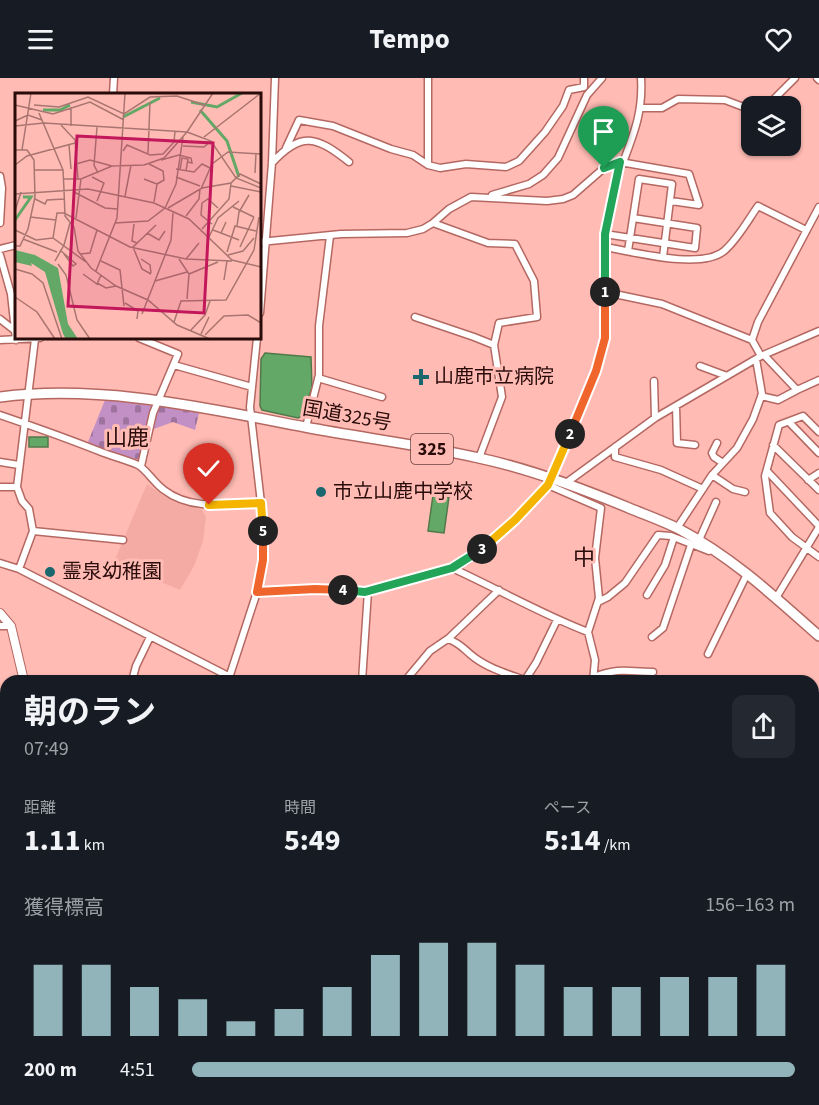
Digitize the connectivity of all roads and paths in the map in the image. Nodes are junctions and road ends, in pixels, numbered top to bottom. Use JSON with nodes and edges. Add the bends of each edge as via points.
{"nodes":[{"id":1,"x":275,"y":78,"type":"edge"},
{"id":2,"x":428,"y":78,"type":"edge"},
{"id":3,"x":584,"y":78,"type":"edge"},
{"id":4,"x":602,"y":78,"type":"edge"},
{"id":5,"x":641,"y":78,"type":"edge"},
{"id":6,"x":795,"y":78,"type":"edge"},
{"id":7,"x":777,"y":96,"type":"edge"},
{"id":8,"x":741,"y":106,"type":"edge"},
{"id":9,"x":641,"y":108,"type":"junction"},
{"id":10,"x":286,"y":148,"type":"junction"},
{"id":11,"x":349,"y":162,"type":"dead end"},
{"id":12,"x":620,"y":162,"type":"junction"},
{"id":13,"x":272,"y":163,"type":"junction"},
{"id":14,"x":428,"y":165,"type":"junction"},
{"id":15,"x":0,"y":176,"type":"edge"},
{"id":16,"x":486,"y":197,"type":"junction"},
{"id":17,"x":671,"y":201,"type":"junction"},
{"id":18,"x":819,"y":207,"type":"edge"},
{"id":19,"x":633,"y":218,"type":"junction"},
{"id":20,"x":0,"y":223,"type":"edge"},
{"id":21,"x":666,"y":223,"type":"junction"},
{"id":22,"x":433,"y":224,"type":"junction"},
{"id":23,"x":806,"y":230,"type":"junction"},
{"id":24,"x":605,"y":234,"type":"junction"},
{"id":25,"x":330,"y":236,"type":"junction"},
{"id":26,"x":630,"y":238,"type":"junction"},
{"id":27,"x":263,"y":242,"type":"edge"},
{"id":28,"x":664,"y":243,"type":"junction"},
{"id":29,"x":15,"y":245,"type":"edge"},
{"id":30,"x":604,"y":247,"type":"junction"},
{"id":31,"x":0,"y":249,"type":"edge"},
{"id":32,"x":628,"y":251,"type":"junction"},
{"id":33,"x":0,"y":255,"type":"edge"},
{"id":34,"x":663,"y":257,"type":"junction"},
{"id":35,"x":261,"y":289,"type":"edge"},
{"id":36,"x":605,"y":292,"type":"junction"},
{"id":37,"x":14,"y":293,"type":"edge"},
{"id":38,"x":415,"y":317,"type":"dead end"},
{"id":39,"x":0,"y":319,"type":"edge"},
{"id":40,"x":14,"y":330,"type":"junction"},
{"id":41,"x":819,"y":331,"type":"edge"},
{"id":42,"x":15,"y":335,"type":"edge"},
{"id":43,"x":26,"y":339,"type":"edge"},
{"id":44,"x":37,"y":339,"type":"edge"},
{"id":45,"x":141,"y":339,"type":"edge"},
{"id":46,"x":257,"y":339,"type":"edge"},
{"id":47,"x":0,"y":340,"type":"edge"},
{"id":48,"x":16,"y":340,"type":"joint"},
{"id":49,"x":752,"y":340,"type":"junction"},
{"id":50,"x":494,"y":345,"type":"junction"},
{"id":51,"x":760,"y":357,"type":"junction"},
{"id":52,"x":174,"y":365,"type":"junction"},
{"id":53,"x":700,"y":366,"type":"dead end"},
{"id":54,"x":727,"y":376,"type":"junction"},
{"id":55,"x":318,"y":378,"type":"junction"},
{"id":56,"x":819,"y":380,"type":"edge"},
{"id":57,"x":654,"y":381,"type":"dead end"},
{"id":58,"x":252,"y":387,"type":"junction"},
{"id":59,"x":797,"y":390,"type":"junction"},
{"id":60,"x":30,"y":393,"type":"junction"},
{"id":61,"x":761,"y":396,"type":"junction"},
{"id":62,"x":0,"y":397,"type":"edge"},
{"id":63,"x":382,"y":398,"type":"dead end"},
{"id":64,"x":159,"y":402,"type":"junction"},
{"id":65,"x":676,"y":406,"type":"junction"},
{"id":66,"x":0,"y":415,"type":"edge"},
{"id":67,"x":251,"y":416,"type":"junction"},
{"id":68,"x":655,"y":418,"type":"junction"},
{"id":69,"x":789,"y":422,"type":"junction"},
{"id":70,"x":24,"y":424,"type":"junction"},
{"id":71,"x":306,"y":427,"type":"junction"},
{"id":72,"x":819,"y":432,"type":"edge"},
{"id":73,"x":717,"y":443,"type":"dead end"},
{"id":74,"x":773,"y":444,"type":"junction"},
{"id":75,"x":695,"y":445,"type":"dead end"},
{"id":76,"x":615,"y":447,"type":"junction"},
{"id":77,"x":819,"y":453,"type":"edge"},
{"id":78,"x":479,"y":458,"type":"junction"},
{"id":79,"x":0,"y":462,"type":"edge"},
{"id":80,"x":723,"y":463,"type":"junction"},
{"id":81,"x":19,"y":465,"type":"junction"},
{"id":82,"x":141,"y":466,"type":"junction"},
{"id":83,"x":766,"y":471,"type":"junction"},
{"id":84,"x":819,"y":473,"type":"edge"},
{"id":85,"x":712,"y":475,"type":"junction"},
{"id":86,"x":808,"y":480,"type":"junction"},
{"id":87,"x":550,"y":482,"type":"junction"},
{"id":88,"x":566,"y":483,"type":"junction"},
{"id":89,"x":0,"y":487,"type":"edge"},
{"id":90,"x":17,"y":487,"type":"junction"},
{"id":91,"x":702,"y":489,"type":"junction"},
{"id":92,"x":819,"y":490,"type":"edge"},
{"id":93,"x":745,"y":492,"type":"dead end"},
{"id":94,"x":717,"y":502,"type":"dead end"},
{"id":95,"x":261,"y":503,"type":"junction"},
{"id":96,"x":819,"y":527,"type":"edge"},
{"id":97,"x":33,"y":531,"type":"junction"},
{"id":98,"x":676,"y":533,"type":"junction"},
{"id":99,"x":123,"y":540,"type":"dead end"},
{"id":100,"x":695,"y":542,"type":"junction"},
{"id":101,"x":806,"y":549,"type":"junction"},
{"id":102,"x":819,"y":557,"type":"edge"},
{"id":103,"x":0,"y":563,"type":"edge"},
{"id":104,"x":452,"y":568,"type":"junction"},
{"id":105,"x":19,"y":569,"type":"junction"},
{"id":106,"x":747,"y":574,"type":"junction"},
{"id":107,"x":499,"y":590,"type":"junction"},
{"id":108,"x":368,"y":591,"type":"junction"},
{"id":109,"x":257,"y":592,"type":"junction"},
{"id":110,"x":647,"y":595,"type":"dead end"},
{"id":111,"x":776,"y":598,"type":"junction"},
{"id":112,"x":598,"y":602,"type":"junction"},
{"id":113,"x":0,"y":613,"type":"edge"},
{"id":114,"x":557,"y":620,"type":"junction"},
{"id":115,"x":0,"y":626,"type":"edge"},
{"id":116,"x":11,"y":626,"type":"junction"},
{"id":117,"x":588,"y":632,"type":"junction"},
{"id":118,"x":819,"y":636,"type":"edge"},
{"id":119,"x":150,"y":637,"type":"junction"},
{"id":120,"x":652,"y":637,"type":"dead end"},
{"id":121,"x":448,"y":639,"type":"junction"},
{"id":122,"x":708,"y":654,"type":"dead end"},
{"id":123,"x":653,"y":672,"type":"dead end"},
{"id":124,"x":23,"y":675,"type":"edge"},
{"id":125,"x":134,"y":675,"type":"edge"},
{"id":126,"x":221,"y":675,"type":"edge"},
{"id":127,"x":229,"y":675,"type":"edge"},
{"id":128,"x":362,"y":675,"type":"edge"},
{"id":129,"x":410,"y":675,"type":"edge"},
{"id":130,"x":511,"y":675,"type":"edge"},
{"id":131,"x":528,"y":675,"type":"edge"},
{"id":132,"x":594,"y":675,"type":"edge"},
{"id":133,"x":603,"y":675,"type":"edge"}],
"edges":[{"from":1,"to":13,"type":"street"},
{"from":2,"to":14,"type":"street"},
{"from":3,"to":14,"type":"street","via":[[584,87],[569,90],[545,132],[519,161],[506,167]]},
{"from":4,"to":16,"type":"street","via":[[586,95],[558,158],[543,175],[529,184]]},
{"from":5,"to":9,"type":"street"},
{"from":6,"to":7,"type":"street"},
{"from":8,"to":9,"type":"street","via":[[725,100],[678,99],[662,108]]},
{"from":9,"to":12,"type":"street","via":[[624,160]]},
{"from":10,"to":11,"type":"street","via":[[306,140],[317,141]]},
{"from":10,"to":13,"type":"street"},
{"from":10,"to":14,"type":"street","via":[[299,120],[311,121],[413,155]]},
{"from":12,"to":16,"type":"street","via":[[597,172],[573,195],[563,199]]},
{"from":12,"to":17,"type":"street","via":[[689,174],[699,205]]},
{"from":12,"to":24,"type":"street"},
{"from":13,"to":27,"type":"street"},
{"from":15,"to":20,"type":"street"},
{"from":16,"to":22,"type":"street","via":[[459,202]]},
{"from":17,"to":19,"type":"street","via":[[672,184],[639,179]]},
{"from":17,"to":21,"type":"street"},
{"from":18,"to":23,"type":"street"},
{"from":19,"to":21,"type":"street"},
{"from":19,"to":26,"type":"street"},
{"from":21,"to":28,"type":"street"},
{"from":21,"to":28,"type":"street","via":[[697,228],[695,248]]},
{"from":22,"to":25,"type":"street","via":[[407,233]]},
{"from":22,"to":50,"type":"street","via":[[488,243],[515,244],[524,261],[534,281],[537,317],[499,323]]},
{"from":23,"to":34,"type":"street","via":[[758,206],[729,246],[713,258],[689,261]]},
{"from":23,"to":49,"type":"street"},
{"from":24,"to":26,"type":"street"},
{"from":24,"to":30,"type":"street"},
{"from":25,"to":27,"type":"street"},
{"from":25,"to":55,"type":"street","via":[[319,326]]},
{"from":26,"to":28,"type":"street"},
{"from":26,"to":32,"type":"street"},
{"from":27,"to":35,"type":"street"},
{"from":28,"to":34,"type":"street"},
{"from":29,"to":31,"type":"street"},
{"from":30,"to":32,"type":"street"},
{"from":30,"to":36,"type":"street"},
{"from":32,"to":34,"type":"street"},
{"from":33,"to":37,"type":"street"},
{"from":36,"to":49,"type":"street","via":[[662,304]]},
{"from":36,"to":87,"type":"street","via":[[605,338],[596,371]]},
{"from":37,"to":40,"type":"street"},
{"from":38,"to":50,"type":"street"},
{"from":39,"to":40,"type":"street"},
{"from":40,"to":42,"type":"street"},
{"from":41,"to":51,"type":"street"},
{"from":43,"to":48,"type":"street"},
{"from":44,"to":60,"type":"street"},
{"from":45,"to":52,"type":"street","via":[[178,354]]},
{"from":46,"to":58,"type":"street"},
{"from":47,"to":48,"type":"street"},
{"from":49,"to":51,"type":"street"},
{"from":50,"to":78,"type":"street","via":[[502,397]]},
{"from":51,"to":54,"type":"street"},
{"from":51,"to":59,"type":"street"},
{"from":51,"to":61,"type":"street"},
{"from":52,"to":58,"type":"street"},
{"from":52,"to":64,"type":"street"},
{"from":53,"to":54,"type":"street"},
{"from":54,"to":65,"type":"street"},
{"from":55,"to":63,"type":"street"},
{"from":55,"to":71,"type":"street"},
{"from":56,"to":59,"type":"street"},
{"from":57,"to":68,"type":"street"},
{"from":58,"to":67,"type":"street"},
{"from":59,"to":61,"type":"street","via":[[778,400]]},
{"from":60,"to":62,"type":"highway","name":"国道325号","number":"325"},
{"from":60,"to":64,"type":"highway","name":"国道325号","number":"325","via":[[81,393]]},
{"from":60,"to":70,"type":"street"},
{"from":61,"to":80,"type":"street","via":[[744,436]]},
{"from":64,"to":67,"type":"highway","name":"国道325号","number":"325"},
{"from":64,"to":82,"type":"street"},
{"from":65,"to":68,"type":"street"},
{"from":65,"to":75,"type":"street","via":[[677,443]]},
{"from":66,"to":70,"type":"street"},
{"from":67,"to":71,"type":"highway","name":"国道325号","number":"325"},
{"from":67,"to":95,"type":"street"},
{"from":68,"to":76,"type":"street"},
{"from":69,"to":72,"type":"street","via":[[803,416]]},
{"from":69,"to":74,"type":"street","via":[[779,425]]},
{"from":69,"to":77,"type":"street"},
{"from":70,"to":81,"type":"street"},
{"from":70,"to":82,"type":"street"},
{"from":71,"to":78,"type":"highway","name":"国道325号","number":"325"},
{"from":73,"to":80,"type":"street","via":[[712,453]]},
{"from":74,"to":83,"type":"street"},
{"from":74,"to":86,"type":"street"},
{"from":76,"to":88,"type":"street"},
{"from":76,"to":91,"type":"street","via":[[615,457],[661,470]]},
{"from":78,"to":87,"type":"highway","name":"国道325号","number":"325"},
{"from":79,"to":81,"type":"street"},
{"from":80,"to":85,"type":"street"},
{"from":81,"to":90,"type":"street"},
{"from":82,"to":95,"type":"street","via":[[162,490],[187,501],[209,505]]},
{"from":83,"to":96,"type":"street"},
{"from":83,"to":101,"type":"street","via":[[770,513]]},
{"from":84,"to":86,"type":"street"},
{"from":85,"to":91,"type":"street"},
{"from":85,"to":93,"type":"street"},
{"from":86,"to":92,"type":"street"},
{"from":87,"to":88,"type":"highway","name":"国道325号","number":"325"},
{"from":87,"to":104,"type":"street","via":[[486,547]]},
{"from":87,"to":112,"type":"street","via":[[601,508],[595,558]]},
{"from":88,"to":98,"type":"highway","name":"国道325号","number":"325"},
{"from":89,"to":90,"type":"street"},
{"from":90,"to":97,"type":"street","via":[[29,509]]},
{"from":91,"to":98,"type":"street"},
{"from":94,"to":100,"type":"street"},
{"from":95,"to":109,"type":"street","via":[[263,560]]},
{"from":96,"to":101,"type":"street"},
{"from":97,"to":99,"type":"street"},
{"from":97,"to":105,"type":"street"},
{"from":98,"to":100,"type":"highway","name":"国道325号","number":"325"},
{"from":98,"to":110,"type":"street","via":[[665,565]]},
{"from":98,"to":112,"type":"street","via":[[656,536],[625,583]]},
{"from":100,"to":106,"type":"highway","name":"国道325号","number":"325","via":[[713,549]]},
{"from":100,"to":120,"type":"street","via":[[663,628]]},
{"from":101,"to":102,"type":"street"},
{"from":101,"to":111,"type":"street"},
{"from":103,"to":105,"type":"street"},
{"from":104,"to":107,"type":"street"},
{"from":104,"to":108,"type":"street"},
{"from":105,"to":119,"type":"street"},
{"from":106,"to":111,"type":"highway","name":"国道325号","number":"325"},
{"from":106,"to":122,"type":"street"},
{"from":107,"to":114,"type":"street"},
{"from":107,"to":121,"type":"street"},
{"from":108,"to":109,"type":"street"},
{"from":108,"to":128,"type":"street"},
{"from":109,"to":127,"type":"street"},
{"from":111,"to":118,"type":"highway","name":"国道325号","number":"325"},
{"from":112,"to":117,"type":"street"},
{"from":113,"to":116,"type":"main road"},
{"from":114,"to":117,"type":"street"},
{"from":114,"to":131,"type":"street"},
{"from":115,"to":116,"type":"street"},
{"from":116,"to":124,"type":"main road"},
{"from":117,"to":132,"type":"street"},
{"from":119,"to":125,"type":"street"},
{"from":119,"to":126,"type":"street"},
{"from":121,"to":129,"type":"street","via":[[430,651]]},
{"from":121,"to":130,"type":"street"},
{"from":123,"to":133,"type":"street","via":[[623,670]]}]}
